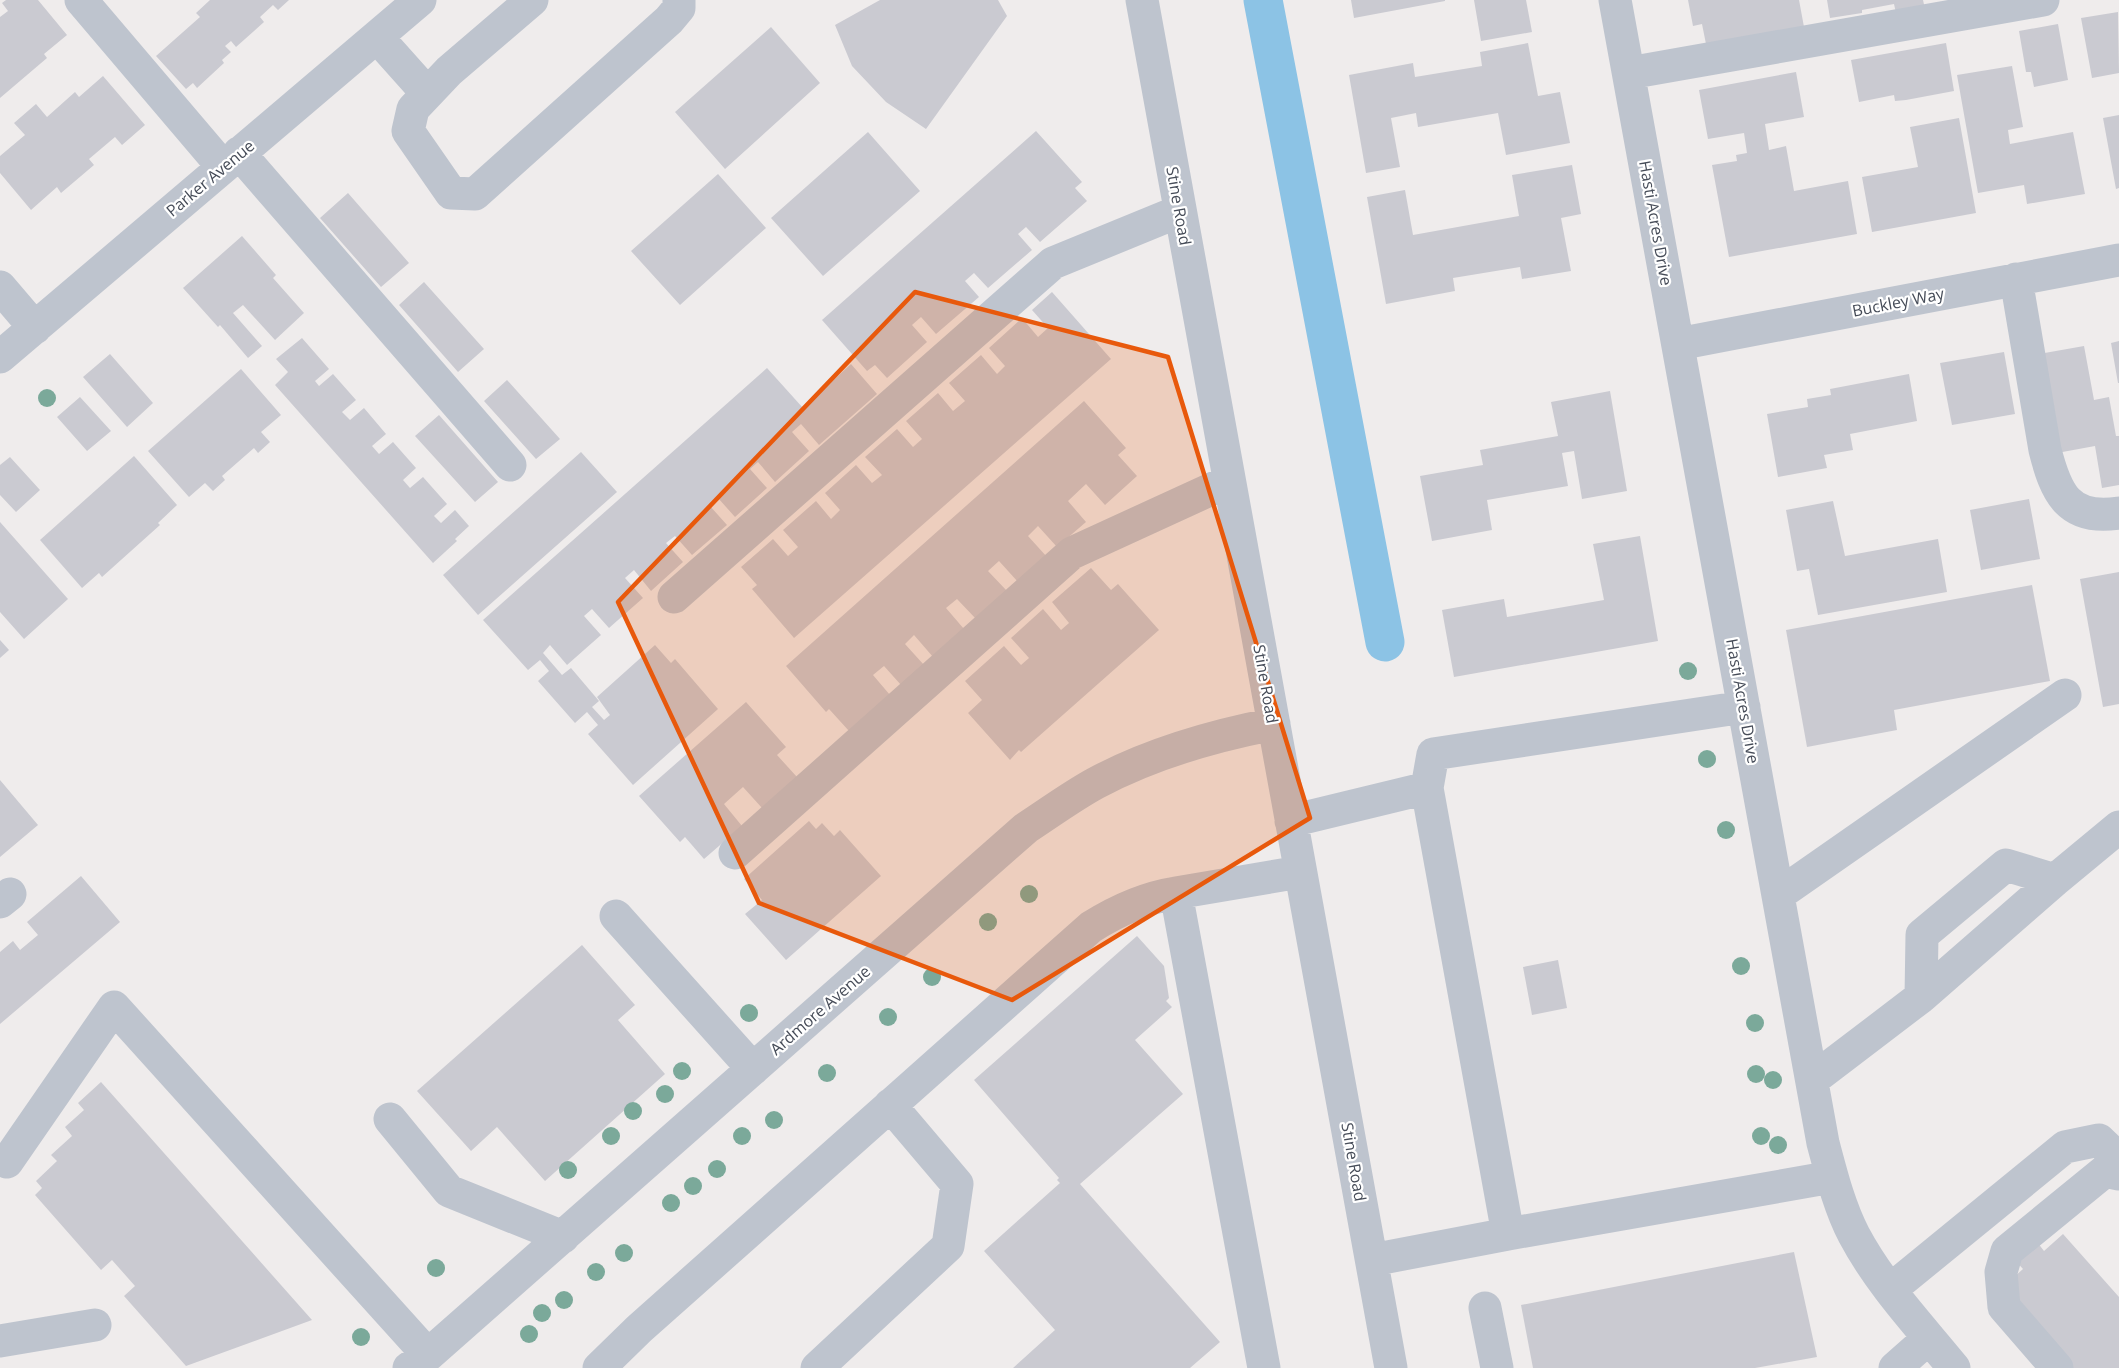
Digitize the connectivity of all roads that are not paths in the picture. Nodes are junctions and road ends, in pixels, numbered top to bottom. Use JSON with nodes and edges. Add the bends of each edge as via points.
{"nodes":[{"id":1,"x":81,"y":0,"type":"edge"},
{"id":2,"x":420,"y":0,"type":"edge"},
{"id":3,"x":532,"y":0,"type":"edge"},
{"id":4,"x":679,"y":0,"type":"edge"},
{"id":5,"x":1142,"y":0,"type":"edge"},
{"id":6,"x":1615,"y":0,"type":"edge"},
{"id":7,"x":2043,"y":0,"type":"edge"},
{"id":8,"x":377,"y":37,"type":"junction"},
{"id":9,"x":1629,"y":73,"type":"junction"},
{"id":10,"x":427,"y":93,"type":"junction"},
{"id":11,"x":231,"y":160,"type":"junction"},
{"id":12,"x":1180,"y":211,"type":"junction"},
{"id":13,"x":2119,"y":260,"type":"edge"},
{"id":14,"x":2016,"y":279,"type":"junction"},
{"id":15,"x":0,"y":287,"type":"edge"},
{"id":16,"x":34,"y":328,"type":"junction"},
{"id":17,"x":1678,"y":344,"type":"junction"},
{"id":18,"x":0,"y":357,"type":"edge"},
{"id":19,"x":510,"y":465,"type":"dead end"},
{"id":20,"x":1229,"y":481,"type":"junction"},
{"id":21,"x":2119,"y":513,"type":"edge"},
{"id":22,"x":674,"y":597,"type":"dead end"},
{"id":23,"x":2065,"y":695,"type":"dead end"},
{"id":24,"x":1744,"y":707,"type":"junction"},
{"id":25,"x":1274,"y":724,"type":"junction"},
{"id":26,"x":1427,"y":788,"type":"junction"},
{"id":27,"x":1291,"y":821,"type":"junction"},
{"id":28,"x":2119,"y":827,"type":"edge"},
{"id":29,"x":735,"y":853,"type":"dead end"},
{"id":30,"x":1300,"y":872,"type":"junction"},
{"id":31,"x":2055,"y":880,"type":"junction"},
{"id":32,"x":1176,"y":892,"type":"junction"},
{"id":33,"x":1778,"y":895,"type":"junction"},
{"id":34,"x":616,"y":916,"type":"dead end"},
{"id":35,"x":1921,"y":997,"type":"junction"},
{"id":36,"x":753,"y":1069,"type":"junction"},
{"id":37,"x":1812,"y":1080,"type":"junction"},
{"id":38,"x":890,"y":1105,"type":"junction"},
{"id":39,"x":390,"y":1119,"type":"dead end"},
{"id":40,"x":2119,"y":1159,"type":"edge"},
{"id":41,"x":7,"y":1162,"type":"dead end"},
{"id":42,"x":2119,"y":1174,"type":"edge"},
{"id":43,"x":1832,"y":1178,"type":"junction"},
{"id":44,"x":1508,"y":1234,"type":"junction"},
{"id":45,"x":562,"y":1237,"type":"junction"},
{"id":46,"x":1372,"y":1260,"type":"junction"},
{"id":47,"x":1890,"y":1290,"type":"junction"},
{"id":48,"x":1485,"y":1308,"type":"dead end"},
{"id":49,"x":95,"y":1325,"type":"dead end"},
{"id":50,"x":1929,"y":1338,"type":"junction"},
{"id":51,"x":0,"y":1341,"type":"edge"},
{"id":52,"x":419,"y":1362,"type":"edge"},
{"id":53,"x":610,"y":1364,"type":"edge"},
{"id":54,"x":817,"y":1368,"type":"edge"},
{"id":55,"x":1264,"y":1368,"type":"edge"},
{"id":56,"x":1391,"y":1368,"type":"edge"},
{"id":57,"x":1497,"y":1368,"type":"edge"},
{"id":58,"x":1895,"y":1368,"type":"edge"},
{"id":59,"x":1954,"y":1368,"type":"edge"},
{"id":60,"x":2057,"y":1368,"type":"edge"}],
"edges":[{"from":1,"to":11,"type":"street"},
{"from":2,"to":8,"type":"street","name":"Parker Avenue"},
{"from":3,"to":10,"type":"street"},
{"from":4,"to":10,"type":"street","via":[[679,8],[669,20],[475,194],[451,194],[408,131],[413,110]]},
{"from":5,"to":12,"type":"street","name":"Stine Road"},
{"from":6,"to":9,"type":"street","name":"Hasti Acres Drive"},
{"from":7,"to":9,"type":"street"},
{"from":8,"to":10,"type":"street"},
{"from":8,"to":11,"type":"street","name":"Parker Avenue"},
{"from":9,"to":17,"type":"street","name":"Hasti Acres Drive"},
{"from":11,"to":16,"type":"street","name":"Parker Avenue"},
{"from":11,"to":19,"type":"street"},
{"from":12,"to":20,"type":"street","name":"Stine Road"},
{"from":12,"to":22,"type":"street","via":[[1053,262]]},
{"from":13,"to":14,"type":"street","name":"Buckley Way"},
{"from":14,"to":17,"type":"street","name":"Buckley Way"},
{"from":14,"to":21,"type":"street","via":[[2052,477],[2065,499],[2080,512],[2101,516]]},
{"from":15,"to":16,"type":"street"},
{"from":16,"to":18,"type":"street","name":"Parker Avenue"},
{"from":17,"to":24,"type":"street","name":"Hasti Acres Drive"},
{"from":20,"to":25,"type":"street","name":"Stine Road"},
{"from":20,"to":29,"type":"street","via":[[1072,553]]},
{"from":23,"to":33,"type":"street"},
{"from":24,"to":26,"type":"street","via":[[1433,754]]},
{"from":24,"to":33,"type":"street","name":"Hasti Acres Drive"},
{"from":25,"to":27,"type":"street","name":"Stine Road"},
{"from":25,"to":36,"type":"street","name":"Ardmore Avenue","via":[[1229,732],[1160,753],[1095,783],[1026,828]]},
{"from":26,"to":27,"type":"street"},
{"from":26,"to":44,"type":"street"},
{"from":27,"to":30,"type":"street","name":"Stine Road"},
{"from":28,"to":31,"type":"street"},
{"from":30,"to":32,"type":"street"},
{"from":30,"to":46,"type":"street","name":"Stine Road"},
{"from":31,"to":35,"type":"street"},
{"from":31,"to":35,"type":"street","via":[[2006,865],[1922,935]]},
{"from":32,"to":38,"type":"street","via":[[1118,910],[1091,927]]},
{"from":32,"to":55,"type":"street"},
{"from":33,"to":37,"type":"street","name":"Hasti Acres Drive"},
{"from":34,"to":36,"type":"street"},
{"from":35,"to":37,"type":"street"},
{"from":36,"to":45,"type":"street","name":"Ardmore Avenue"},
{"from":37,"to":43,"type":"street","name":"Hasti Acres Drive"},
{"from":38,"to":53,"type":"street","via":[[639,1329]]},
{"from":38,"to":54,"type":"street","via":[[957,1184],[948,1246]]},
{"from":39,"to":45,"type":"street","via":[[449,1191]]},
{"from":40,"to":47,"type":"street","via":[[2100,1140],[2066,1147]]},
{"from":41,"to":52,"type":"street","via":[[114,1007]]},
{"from":42,"to":60,"type":"street","via":[[2105,1171],[2007,1251],[2001,1272],[2004,1307]]},
{"from":43,"to":44,"type":"street"},
{"from":43,"to":47,"type":"street","name":"Hasti Acres Drive","via":[[1853,1234]]},
{"from":44,"to":46,"type":"street"},
{"from":45,"to":52,"type":"street","name":"Ardmore Avenue"},
{"from":46,"to":56,"type":"street","name":"Stine Road"},
{"from":47,"to":50,"type":"street","name":"Hasti Acres Drive"},
{"from":48,"to":57,"type":"street"},
{"from":49,"to":51,"type":"street"},
{"from":50,"to":58,"type":"street"},
{"from":50,"to":59,"type":"street","name":"Hasti Acres Drive"}]}
